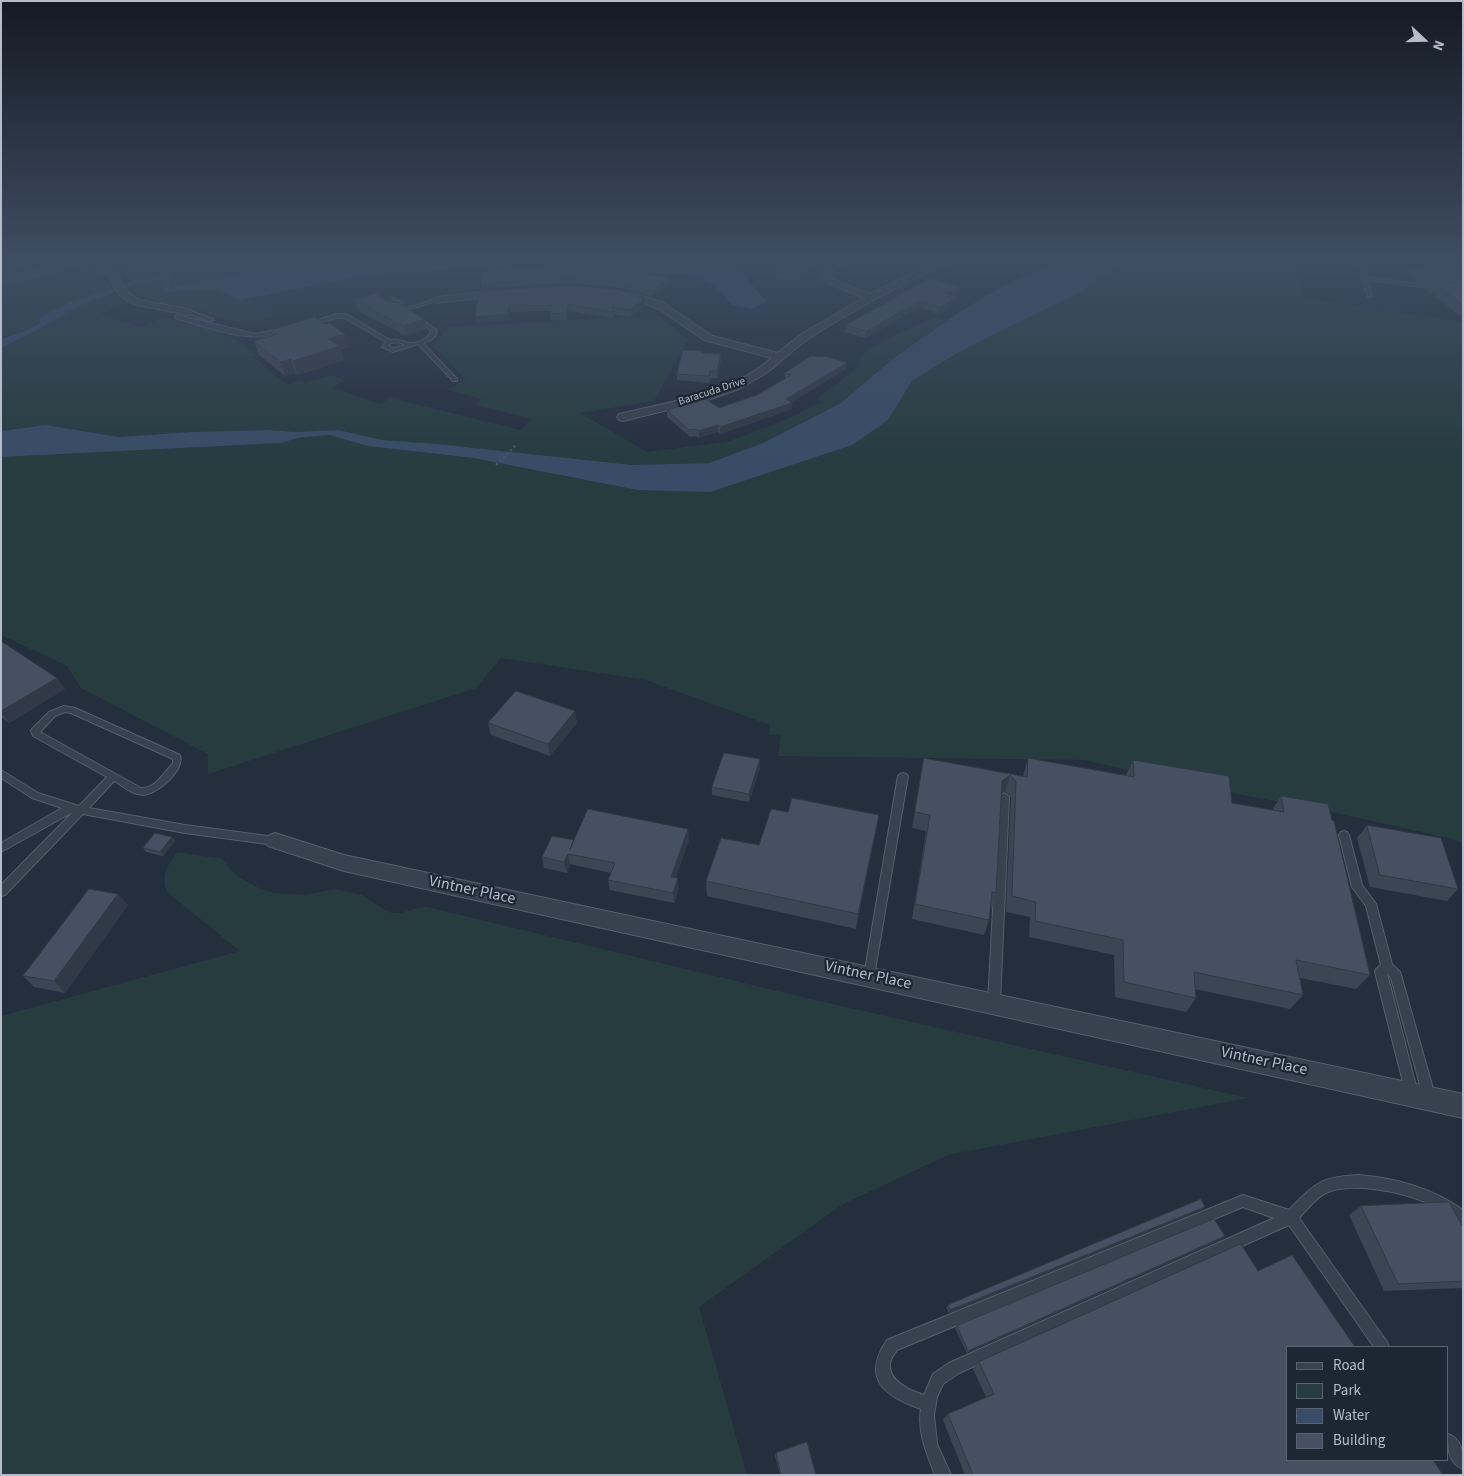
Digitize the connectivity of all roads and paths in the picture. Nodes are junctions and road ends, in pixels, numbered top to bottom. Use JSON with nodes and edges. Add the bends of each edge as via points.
{"nodes":[{"id":1,"x":222,"y":329,"type":"edge"},
{"id":2,"x":239,"y":329,"type":"edge"},
{"id":3,"x":367,"y":329,"type":"edge"},
{"id":4,"x":432,"y":329,"type":"edge"},
{"id":5,"x":693,"y":329,"type":"edge"},
{"id":6,"x":817,"y":329,"type":"edge"},
{"id":7,"x":287,"y":330,"type":"edge"},
{"id":8,"x":245,"y":333,"type":"junction"},
{"id":9,"x":389,"y":342,"type":"junction"},
{"id":10,"x":420,"y":343,"type":"junction"},
{"id":11,"x":407,"y":345,"type":"junction"},
{"id":12,"x":780,"y":357,"type":"junction"},
{"id":13,"x":455,"y":380,"type":"dead end"},
{"id":14,"x":623,"y":417,"type":"dead end"},
{"id":15,"x":517,"y":444,"type":"dead end"},
{"id":16,"x":496,"y":465,"type":"dead end"},
{"id":17,"x":1,"y":773,"type":"edge"},
{"id":18,"x":113,"y":776,"type":"junction"},
{"id":19,"x":903,"y":776,"type":"dead end"},
{"id":20,"x":1004,"y":797,"type":"edge"},
{"id":21,"x":76,"y":809,"type":"junction"},
{"id":22,"x":1344,"y":836,"type":"dead end"},
{"id":23,"x":275,"y":841,"type":"joint"},
{"id":24,"x":1,"y":848,"type":"edge"},
{"id":25,"x":1,"y":892,"type":"edge"},
{"id":26,"x":1387,"y":967,"type":"junction"},
{"id":27,"x":869,"y":976,"type":"junction"},
{"id":28,"x":994,"y":1004,"type":"junction"},
{"id":29,"x":1421,"y":1097,"type":"junction"},
{"id":30,"x":1463,"y":1106,"type":"edge"},
{"id":31,"x":1291,"y":1217,"type":"junction"},
{"id":32,"x":1463,"y":1218,"type":"edge"},
{"id":33,"x":1381,"y":1346,"type":"edge"},
{"id":34,"x":929,"y":1404,"type":"junction"},
{"id":35,"x":1449,"y":1442,"type":"edge"},
{"id":36,"x":1463,"y":1462,"type":"edge"},
{"id":37,"x":943,"y":1475,"type":"edge"}],
"edges":[{"from":1,"to":8,"type":"lane"},
{"from":2,"to":8,"type":"lane"},
{"from":3,"to":9,"type":"lane"},
{"from":4,"to":10,"type":"lane","via":[[435,331],[432,336]]},
{"from":5,"to":12,"type":"street","via":[[739,348]]},
{"from":6,"to":12,"type":"street","name":"Baracuda Drive"},
{"from":7,"to":8,"type":"lane","via":[[261,336]]},
{"from":9,"to":11,"type":"lane","via":[[402,340]]},
{"from":9,"to":11,"type":"lane","via":[[384,345],[389,350]]},
{"from":10,"to":11,"type":"lane"},
{"from":10,"to":13,"type":"lane"},
{"from":12,"to":14,"type":"street","name":"Baracuda Drive","via":[[737,386]]},
{"from":15,"to":16,"type":"path"},
{"from":17,"to":21,"type":"lane","via":[[35,796]]},
{"from":18,"to":18,"type":"lane","via":[[139,791],[148,791],[178,760],[68,709],[52,714],[35,731]]},
{"from":18,"to":21,"type":"lane"},
{"from":19,"to":27,"type":"lane"},
{"from":20,"to":28,"type":"lane"},
{"from":21,"to":23,"type":"lane"},
{"from":21,"to":24,"type":"lane"},
{"from":21,"to":25,"type":"lane"},
{"from":22,"to":26,"type":"lane","via":[[1357,887],[1371,904]]},
{"from":23,"to":27,"type":"street","name":"Vintner Place","via":[[344,863]]},
{"from":26,"to":29,"type":"lane","via":[[1396,975]]},
{"from":26,"to":29,"type":"lane","via":[[1380,972]]},
{"from":27,"to":28,"type":"street","name":"Vintner Place"},
{"from":28,"to":29,"type":"street","name":"Vintner Place"},
{"from":29,"to":30,"type":"street","name":"Vintner Place"},
{"from":31,"to":32,"type":"lane","via":[[1323,1187],[1360,1183],[1401,1188],[1452,1209]]},
{"from":31,"to":33,"type":"lane"},
{"from":31,"to":34,"type":"lane","via":[[954,1368],[938,1379]]},
{"from":31,"to":34,"type":"lane","via":[[1243,1201],[892,1345],[883,1362],[887,1381],[899,1393]]},
{"from":34,"to":37,"type":"lane","via":[[930,1444]]},
{"from":35,"to":36,"type":"lane"}]}
